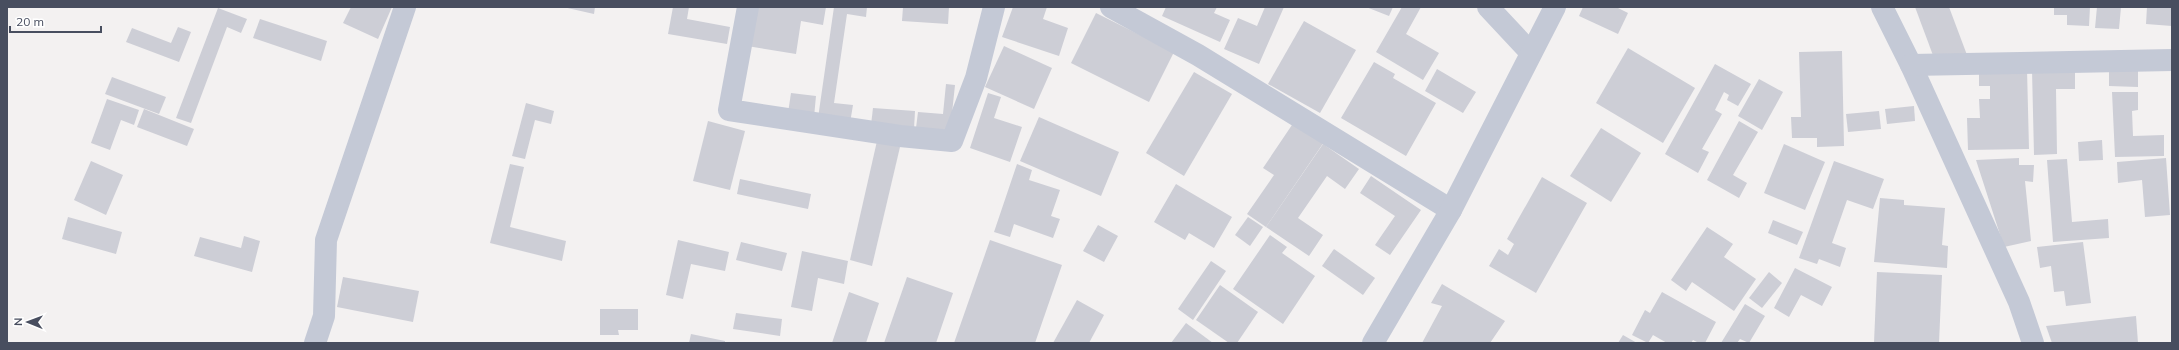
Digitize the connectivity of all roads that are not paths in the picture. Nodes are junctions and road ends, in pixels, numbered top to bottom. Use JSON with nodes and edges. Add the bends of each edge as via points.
{"nodes":[{"id":1,"x":405,"y":7,"type":"edge"},
{"id":2,"x":748,"y":7,"type":"edge"},
{"id":3,"x":994,"y":7,"type":"edge"},
{"id":4,"x":1111,"y":7,"type":"edge"},
{"id":5,"x":1488,"y":7,"type":"edge"},
{"id":6,"x":1555,"y":7,"type":"edge"},
{"id":7,"x":1882,"y":7,"type":"edge"},
{"id":8,"x":1532,"y":53,"type":"junction"},
{"id":9,"x":2172,"y":60,"type":"edge"},
{"id":10,"x":1911,"y":66,"type":"junction"},
{"id":11,"x":1451,"y":210,"type":"junction"},
{"id":12,"x":314,"y":343,"type":"edge"},
{"id":13,"x":1373,"y":343,"type":"edge"},
{"id":14,"x":2033,"y":343,"type":"edge"}],
"edges":[{"from":1,"to":12,"type":"street","via":[[326,240],[324,316]]},
{"from":2,"to":3,"type":"street","via":[[729,110],[900,136],[952,141],[976,78]]},
{"from":4,"to":11,"type":"street","via":[[1198,55]]},
{"from":5,"to":8,"type":"street"},
{"from":6,"to":8,"type":"street"},
{"from":7,"to":10,"type":"street"},
{"from":8,"to":11,"type":"street"},
{"from":9,"to":10,"type":"street"},
{"from":10,"to":14,"type":"street","via":[[2019,302]]},
{"from":11,"to":13,"type":"street"}]}
